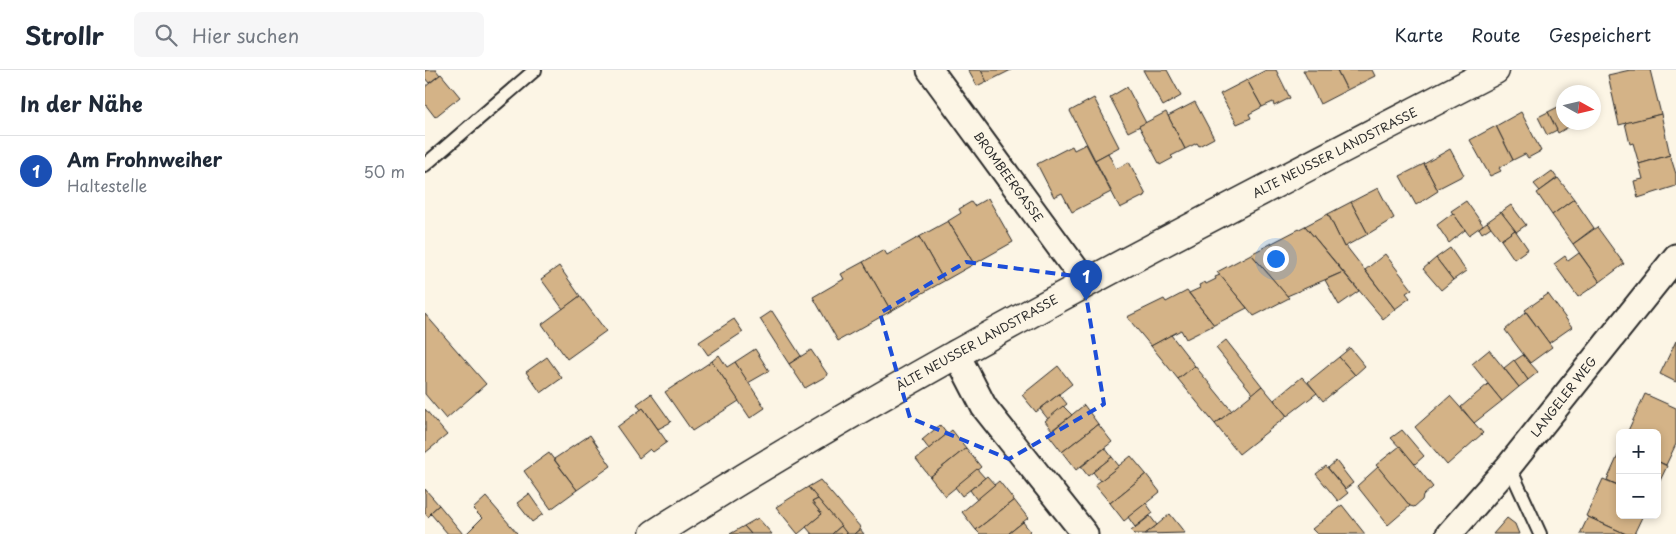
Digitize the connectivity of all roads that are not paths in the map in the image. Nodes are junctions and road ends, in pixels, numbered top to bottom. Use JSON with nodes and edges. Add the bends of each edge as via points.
{"nodes":[{"id":1,"x":535,"y":70,"type":"edge"},
{"id":2,"x":930,"y":70,"type":"edge"},
{"id":3,"x":1495,"y":70,"type":"edge"},
{"id":4,"x":425,"y":165,"type":"edge"},
{"id":5,"x":1676,"y":258,"type":"edge"},
{"id":6,"x":1086,"y":283,"type":"junction"},
{"id":7,"x":956,"y":353,"type":"junction"},
{"id":8,"x":1509,"y":466,"type":"junction"},
{"id":9,"x":654,"y":534,"type":"edge"},
{"id":10,"x":1085,"y":534,"type":"edge"},
{"id":11,"x":1449,"y":534,"type":"edge"},
{"id":12,"x":1540,"y":534,"type":"edge"}],
"edges":[{"from":1,"to":4,"type":"lane"},
{"from":2,"to":6,"type":"street","name":"BROMBEERGASSE"},
{"from":3,"to":6,"type":"main road","name":"ALTE NEUSSER LANDSTRASSE"},
{"from":5,"to":8,"type":"street","name":"LANGELER WEG"},
{"from":6,"to":7,"type":"main road","name":"ALTE NEUSSER LANDSTRASSE"},
{"from":7,"to":9,"type":"main road","name":"ALTE NEUSSER LANDSTRASSE","via":[[817,433]]},
{"from":7,"to":10,"type":"street","via":[[984,406]]},
{"from":8,"to":11,"type":"street","name":"LANGELER WEG"},
{"from":8,"to":12,"type":"lane"}]}
